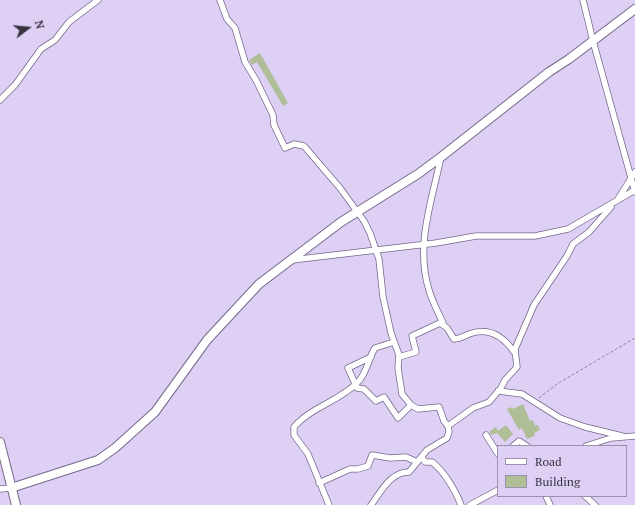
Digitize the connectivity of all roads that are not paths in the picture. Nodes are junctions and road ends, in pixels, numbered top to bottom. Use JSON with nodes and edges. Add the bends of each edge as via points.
{"nodes":[{"id":1,"x":98,"y":0,"type":"edge"},
{"id":2,"x":220,"y":0,"type":"edge"},
{"id":3,"x":583,"y":0,"type":"edge"},
{"id":4,"x":635,"y":9,"type":"edge"},
{"id":5,"x":593,"y":41,"type":"junction"},
{"id":6,"x":0,"y":100,"type":"edge"},
{"id":7,"x":441,"y":157,"type":"junction"},
{"id":8,"x":635,"y":172,"type":"edge"},
{"id":9,"x":632,"y":178,"type":"junction"},
{"id":10,"x":635,"y":191,"type":"edge"},
{"id":11,"x":615,"y":203,"type":"junction"},
{"id":12,"x":358,"y":212,"type":"junction"},
{"id":13,"x":424,"y":244,"type":"junction"},
{"id":14,"x":375,"y":249,"type":"junction"},
{"id":15,"x":288,"y":261,"type":"junction"},
{"id":16,"x":443,"y":324,"type":"junction"},
{"id":17,"x":394,"y":342,"type":"junction"},
{"id":18,"x":514,"y":352,"type":"junction"},
{"id":19,"x":371,"y":357,"type":"junction"},
{"id":20,"x":399,"y":357,"type":"junction"},
{"id":21,"x":355,"y":385,"type":"junction"},
{"id":22,"x":498,"y":391,"type":"junction"},
{"id":23,"x":412,"y":405,"type":"junction"},
{"id":24,"x":448,"y":426,"type":"junction"},
{"id":25,"x":486,"y":435,"type":"dead end"},
{"id":26,"x":622,"y":436,"type":"junction"},
{"id":27,"x":635,"y":436,"type":"edge"},
{"id":28,"x":0,"y":442,"type":"edge"},
{"id":29,"x":514,"y":445,"type":"edge"},
{"id":30,"x":525,"y":445,"type":"edge"},
{"id":31,"x":590,"y":445,"type":"edge"},
{"id":32,"x":497,"y":452,"type":"edge"},
{"id":33,"x":419,"y":460,"type":"junction"},
{"id":34,"x":319,"y":483,"type":"junction"},
{"id":35,"x":11,"y":488,"type":"junction"},
{"id":36,"x":0,"y":490,"type":"edge"},
{"id":37,"x":497,"y":491,"type":"edge"},
{"id":38,"x":586,"y":497,"type":"edge"},
{"id":39,"x":16,"y":505,"type":"edge"},
{"id":40,"x":329,"y":505,"type":"edge"},
{"id":41,"x":371,"y":505,"type":"edge"},
{"id":42,"x":461,"y":505,"type":"edge"},
{"id":43,"x":470,"y":505,"type":"edge"},
{"id":44,"x":595,"y":505,"type":"edge"}],
"edges":[{"from":1,"to":6,"type":"street","via":[[69,22],[55,40],[38,53],[15,85]]},
{"from":2,"to":12,"type":"street","via":[[235,28],[245,62],[273,115],[274,125],[285,148],[294,144],[304,146]]},
{"from":3,"to":5,"type":"street"},
{"from":4,"to":5,"type":"street"},
{"from":5,"to":7,"type":"street","via":[[548,72]]},
{"from":5,"to":9,"type":"street"},
{"from":7,"to":12,"type":"street"},
{"from":7,"to":13,"type":"street"},
{"from":8,"to":9,"type":"street"},
{"from":9,"to":10,"type":"street"},
{"from":9,"to":11,"type":"street"},
{"from":10,"to":11,"type":"street"},
{"from":11,"to":13,"type":"street","via":[[568,229],[536,236],[476,236]]},
{"from":11,"to":18,"type":"street","via":[[589,232],[573,244],[534,306]]},
{"from":12,"to":14,"type":"street","via":[[370,233]]},
{"from":12,"to":15,"type":"street"},
{"from":13,"to":14,"type":"street"},
{"from":13,"to":16,"type":"street","via":[[423,261],[428,289]]},
{"from":14,"to":15,"type":"street"},
{"from":14,"to":17,"type":"street"},
{"from":15,"to":35,"type":"street","via":[[259,284],[234,309],[207,340],[155,412],[115,448],[98,460]]},
{"from":16,"to":18,"type":"street","via":[[452,338],[459,339],[474,332],[491,332],[507,342]]},
{"from":16,"to":20,"type":"street","via":[[434,325],[412,336],[416,352]]},
{"from":17,"to":19,"type":"street","via":[[374,348]]},
{"from":17,"to":20,"type":"street"},
{"from":18,"to":22,"type":"street","via":[[517,367]]},
{"from":19,"to":21,"type":"street","via":[[364,374]]},
{"from":19,"to":21,"type":"street","via":[[348,368]]},
{"from":20,"to":23,"type":"street","via":[[397,360],[402,394]]},
{"from":21,"to":23,"type":"street","via":[[364,389],[376,401],[384,397],[398,418]]},
{"from":21,"to":34,"type":"street","via":[[302,418],[294,427],[294,435],[308,454]]},
{"from":22,"to":24,"type":"street","via":[[489,402],[473,408]]},
{"from":22,"to":26,"type":"street","via":[[518,392],[574,424]]},
{"from":23,"to":24,"type":"street","via":[[418,409],[438,407]]},
{"from":24,"to":33,"type":"street","via":[[447,438],[427,450]]},
{"from":25,"to":32,"type":"street"},
{"from":26,"to":27,"type":"street"},
{"from":26,"to":31,"type":"street"},
{"from":28,"to":35,"type":"street"},
{"from":29,"to":30,"type":"street","via":[[519,441]]},
{"from":33,"to":34,"type":"street","via":[[372,455],[368,466],[350,469]]},
{"from":33,"to":41,"type":"street","via":[[409,472],[402,472],[390,480]]},
{"from":33,"to":42,"type":"street","via":[[436,465],[453,486]]},
{"from":34,"to":40,"type":"street"},
{"from":35,"to":36,"type":"street"},
{"from":35,"to":39,"type":"street"},
{"from":37,"to":43,"type":"street"},
{"from":38,"to":44,"type":"street"}]}
